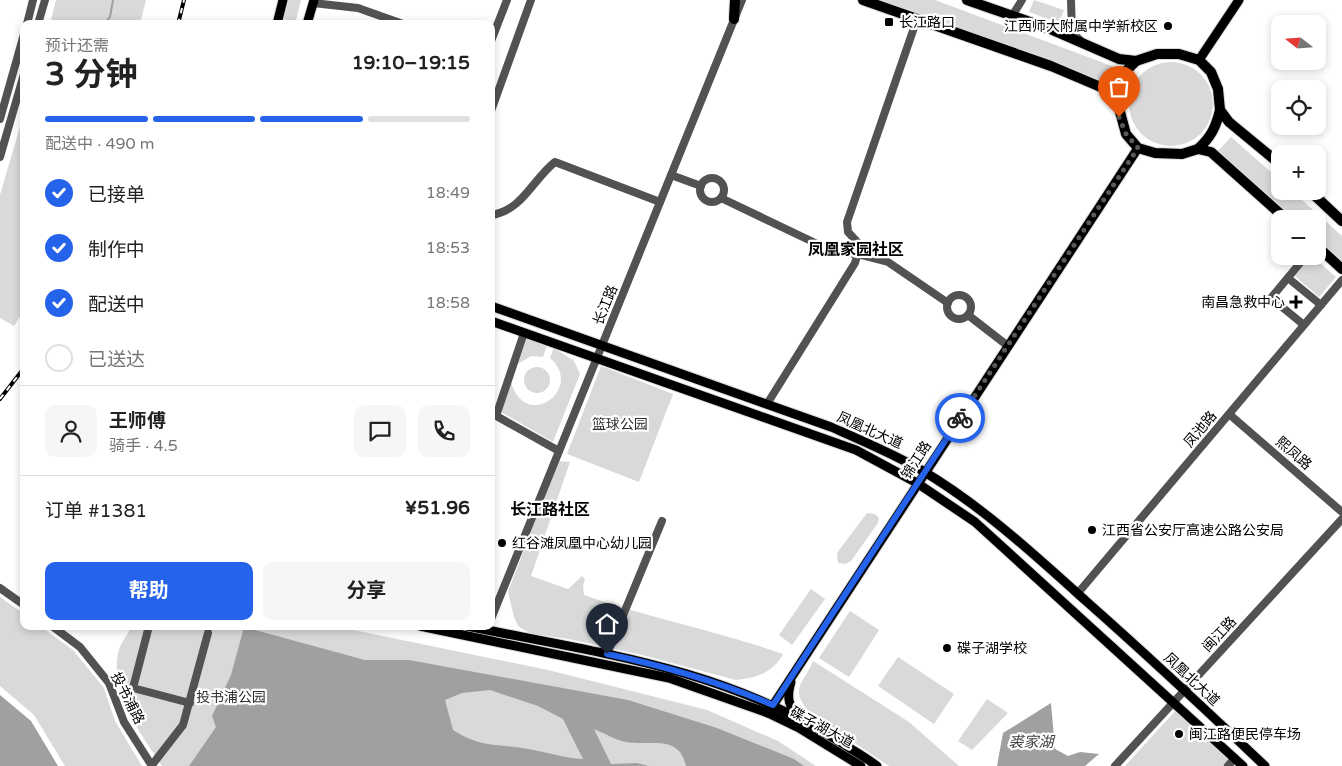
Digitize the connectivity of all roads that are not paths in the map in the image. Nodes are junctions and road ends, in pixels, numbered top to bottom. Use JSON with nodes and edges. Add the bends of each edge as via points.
{"nodes":[{"id":1,"x":33,"y":0,"type":"edge"},
{"id":2,"x":45,"y":0,"type":"edge"},
{"id":3,"x":284,"y":0,"type":"edge"},
{"id":4,"x":507,"y":0,"type":"edge"},
{"id":5,"x":531,"y":0,"type":"edge"},
{"id":6,"x":734,"y":0,"type":"edge"},
{"id":7,"x":742,"y":0,"type":"edge"},
{"id":8,"x":863,"y":0,"type":"edge"},
{"id":9,"x":967,"y":0,"type":"edge"},
{"id":10,"x":1022,"y":0,"type":"edge"},
{"id":11,"x":1071,"y":0,"type":"edge"},
{"id":12,"x":1239,"y":0,"type":"edge"},
{"id":13,"x":313,"y":1,"type":"edge"},
{"id":14,"x":1012,"y":16,"type":"junction"},
{"id":15,"x":734,"y":19,"type":"junction"},
{"id":16,"x":917,"y":19,"type":"junction"},
{"id":17,"x":27,"y":20,"type":"edge"},
{"id":18,"x":39,"y":20,"type":"edge"},
{"id":19,"x":278,"y":20,"type":"edge"},
{"id":20,"x":308,"y":20,"type":"edge"},
{"id":21,"x":392,"y":20,"type":"edge"},
{"id":22,"x":495,"y":31,"type":"edge"},
{"id":23,"x":1084,"y":44,"type":"junction"},
{"id":24,"x":20,"y":48,"type":"edge"},
{"id":25,"x":1199,"y":60,"type":"junction"},
{"id":26,"x":1136,"y":61,"type":"junction"},
{"id":27,"x":20,"y":88,"type":"edge"},
{"id":28,"x":1116,"y":98,"type":"junction"},
{"id":29,"x":495,"y":100,"type":"edge"},
{"id":30,"x":1220,"y":110,"type":"junction"},
{"id":31,"x":0,"y":119,"type":"edge"},
{"id":32,"x":1138,"y":148,"type":"junction"},
{"id":33,"x":1198,"y":149,"type":"junction"},
{"id":34,"x":0,"y":157,"type":"edge"},
{"id":35,"x":1271,"y":157,"type":"edge"},
{"id":36,"x":671,"y":175,"type":"junction"},
{"id":37,"x":701,"y":186,"type":"junction"},
{"id":38,"x":721,"y":198,"type":"junction"},
{"id":39,"x":1320,"y":200,"type":"edge"},
{"id":40,"x":660,"y":202,"type":"junction"},
{"id":41,"x":1276,"y":210,"type":"edge"},
{"id":42,"x":495,"y":213,"type":"edge"},
{"id":43,"x":1342,"y":221,"type":"edge"},
{"id":44,"x":857,"y":254,"type":"junction"},
{"id":45,"x":1326,"y":254,"type":"edge"},
{"id":46,"x":1299,"y":265,"type":"edge"},
{"id":47,"x":1342,"y":269,"type":"edge"},
{"id":48,"x":1288,"y":278,"type":"junction"},
{"id":49,"x":1342,"y":280,"type":"edge"},
{"id":50,"x":948,"y":303,"type":"junction"},
{"id":51,"x":1321,"y":306,"type":"junction"},
{"id":52,"x":495,"y":307,"type":"edge"},
{"id":53,"x":968,"y":315,"type":"junction"},
{"id":54,"x":495,"y":322,"type":"edge"},
{"id":55,"x":1304,"y":325,"type":"junction"},
{"id":56,"x":524,"y":333,"type":"junction"},
{"id":57,"x":601,"y":346,"type":"junction"},
{"id":58,"x":1008,"y":346,"type":"junction"},
{"id":59,"x":596,"y":359,"type":"junction"},
{"id":60,"x":767,"y":404,"type":"junction"},
{"id":61,"x":495,"y":411,"type":"edge"},
{"id":62,"x":1229,"y":414,"type":"junction"},
{"id":63,"x":495,"y":415,"type":"edge"},
{"id":64,"x":559,"y":451,"type":"junction"},
{"id":65,"x":924,"y":472,"type":"junction"},
{"id":66,"x":917,"y":483,"type":"junction"},
{"id":67,"x":1342,"y":512,"type":"edge"},
{"id":68,"x":1342,"y":519,"type":"edge"},
{"id":69,"x":662,"y":521,"type":"dead end"},
{"id":70,"x":0,"y":588,"type":"edge"},
{"id":71,"x":1078,"y":593,"type":"junction"},
{"id":72,"x":20,"y":603,"type":"edge"},
{"id":73,"x":495,"y":609,"type":"edge"},
{"id":74,"x":57,"y":630,"type":"edge"},
{"id":75,"x":148,"y":630,"type":"edge"},
{"id":76,"x":464,"y":630,"type":"edge"},
{"id":77,"x":486,"y":632,"type":"edge"},
{"id":78,"x":208,"y":634,"type":"dead end"},
{"id":79,"x":607,"y":654,"type":"junction"},
{"id":80,"x":795,"y":672,"type":"junction"},
{"id":81,"x":1185,"y":690,"type":"junction"},
{"id":82,"x":1174,"y":701,"type":"junction"},
{"id":83,"x":190,"y":703,"type":"junction"},
{"id":84,"x":773,"y":705,"type":"junction"},
{"id":85,"x":768,"y":713,"type":"junction"},
{"id":86,"x":819,"y":730,"type":"junction"},
{"id":87,"x":1235,"y":758,"type":"junction"},
{"id":88,"x":152,"y":766,"type":"edge"},
{"id":89,"x":861,"y":766,"type":"edge"},
{"id":90,"x":877,"y":766,"type":"edge"},
{"id":91,"x":1115,"y":766,"type":"edge"},
{"id":92,"x":1228,"y":766,"type":"edge"},
{"id":93,"x":1243,"y":766,"type":"edge"},
{"id":94,"x":1264,"y":766,"type":"edge"}],
"edges":[{"from":1,"to":17,"type":"street"},
{"from":2,"to":18,"type":"street"},
{"from":3,"to":19,"type":"main road"},
{"from":4,"to":22,"type":"street"},
{"from":5,"to":29,"type":"street"},
{"from":6,"to":15,"type":"highway"},
{"from":7,"to":15,"type":"street","name":"长江路"},
{"from":8,"to":16,"type":"highway"},
{"from":9,"to":14,"type":"highway"},
{"from":10,"to":14,"type":"street"},
{"from":11,"to":23,"type":"street","via":[[1072,32]]},
{"from":12,"to":25,"type":"main road"},
{"from":13,"to":20,"type":"main road"},
{"from":13,"to":21,"type":"street","via":[[358,8]]},
{"from":14,"to":23,"type":"highway"},
{"from":15,"to":36,"type":"street","name":"长江路"},
{"from":16,"to":28,"type":"highway","via":[[1051,66],[1103,88]]},
{"from":16,"to":44,"type":"street","via":[[847,222],[848,232],[860,245]]},
{"from":23,"to":26,"type":"highway","via":[[1119,59]]},
{"from":24,"to":31,"type":"street"},
{"from":25,"to":26,"type":"highway","via":[[1179,54],[1157,54]]},
{"from":25,"to":30,"type":"highway","via":[[1211,72],[1218,89]]},
{"from":26,"to":28,"type":"highway","via":[[1125,72]]},
{"from":27,"to":34,"type":"street"},
{"from":28,"to":32,"type":"highway","via":[[1126,134]]},
{"from":30,"to":33,"type":"highway","via":[[1216,127]]},
{"from":30,"to":35,"type":"highway","via":[[1229,122]]},
{"from":32,"to":33,"type":"highway","via":[[1155,153],[1182,154]]},
{"from":32,"to":58,"type":"main road","name":"锦江路"},
{"from":33,"to":41,"type":"highway","via":[[1211,152]]},
{"from":36,"to":37,"type":"street"},
{"from":36,"to":40,"type":"street","name":"长江路"},
{"from":37,"to":38,"type":"street","via":[[702,197],[708,202]]},
{"from":37,"to":38,"type":"street","via":[[710,179],[718,180],[724,190]]},
{"from":38,"to":44,"type":"street","via":[[832,251]]},
{"from":39,"to":43,"type":"highway"},
{"from":40,"to":42,"type":"street","via":[[555,162],[544,170],[535,185],[514,206]]},
{"from":40,"to":57,"type":"street","name":"长江路"},
{"from":44,"to":50,"type":"street","via":[[888,262]]},
{"from":44,"to":60,"type":"street","via":[[855,263]]},
{"from":45,"to":47,"type":"highway"},
{"from":46,"to":48,"type":"street"},
{"from":48,"to":51,"type":"street"},
{"from":48,"to":55,"type":"street","via":[[1271,298]]},
{"from":49,"to":51,"type":"street","name":"凤池路"},
{"from":50,"to":53,"type":"street","via":[[947,310],[951,316],[962,319]]},
{"from":50,"to":53,"type":"street","via":[[957,296],[965,297],[970,303]]},
{"from":51,"to":55,"type":"street","name":"凤池路"},
{"from":52,"to":57,"type":"main road","name":"凤凰北大道"},
{"from":53,"to":58,"type":"street"},
{"from":54,"to":56,"type":"main road","name":"凤凰北大道"},
{"from":55,"to":62,"type":"street","name":"凤池路"},
{"from":56,"to":59,"type":"main road","name":"凤凰北大道"},
{"from":56,"to":61,"type":"street"},
{"from":57,"to":59,"type":"street","name":"长江路"},
{"from":57,"to":60,"type":"main road","name":"凤凰北大道"},
{"from":58,"to":65,"type":"main road","name":"锦江路"},
{"from":59,"to":64,"type":"street","name":"长江路"},
{"from":59,"to":66,"type":"main road","name":"凤凰北大道","via":[[856,450]]},
{"from":60,"to":65,"type":"main road","name":"凤凰北大道","via":[[881,448]]},
{"from":62,"to":67,"type":"street","name":"熙凤路"},
{"from":62,"to":71,"type":"street","name":"凤池路"},
{"from":63,"to":64,"type":"street"},
{"from":64,"to":73,"type":"street","name":"长江路"},
{"from":65,"to":66,"type":"main road","name":"锦江路"},
{"from":65,"to":71,"type":"main road","name":"凤凰北大道","via":[[979,509]]},
{"from":66,"to":80,"type":"main road","name":"锦江路"},
{"from":66,"to":82,"type":"main road","name":"凤凰北大道","via":[[975,522]]},
{"from":68,"to":81,"type":"street","name":"闽江路"},
{"from":69,"to":79,"type":"street"},
{"from":70,"to":72,"type":"street"},
{"from":71,"to":81,"type":"main road","name":"凤凰北大道"},
{"from":74,"to":88,"type":"street","name":"投书浦路","via":[[80,647],[109,683],[124,722]]},
{"from":75,"to":83,"type":"street","via":[[133,688]]},
{"from":76,"to":77,"type":"main road","name":"碟子湖大道"},
{"from":77,"to":79,"type":"main road","name":"碟子湖大道"},
{"from":77,"to":85,"type":"main road","name":"碟子湖大道","via":[[669,678]]},
{"from":78,"to":83,"type":"street"},
{"from":79,"to":84,"type":"main road","name":"碟子湖大道","via":[[665,666],[726,685]]},
{"from":80,"to":84,"type":"main road","name":"锦江路"},
{"from":80,"to":86,"type":"main road","via":[[788,696],[791,707]]},
{"from":81,"to":82,"type":"street","name":"闽江路"},
{"from":81,"to":94,"type":"main road","name":"凤凰北大道"},
{"from":82,"to":87,"type":"main road","name":"凤凰北大道"},
{"from":82,"to":91,"type":"street","name":"闽江路"},
{"from":83,"to":88,"type":"street","via":[[183,725]]},
{"from":84,"to":85,"type":"main road","name":"锦江路"},
{"from":84,"to":86,"type":"main road","name":"碟子湖大道"},
{"from":85,"to":89,"type":"main road","name":"碟子湖大道"},
{"from":86,"to":90,"type":"main road","name":"碟子湖大道"},
{"from":87,"to":92,"type":"street"},
{"from":87,"to":93,"type":"main road","name":"凤凰北大道"}]}
